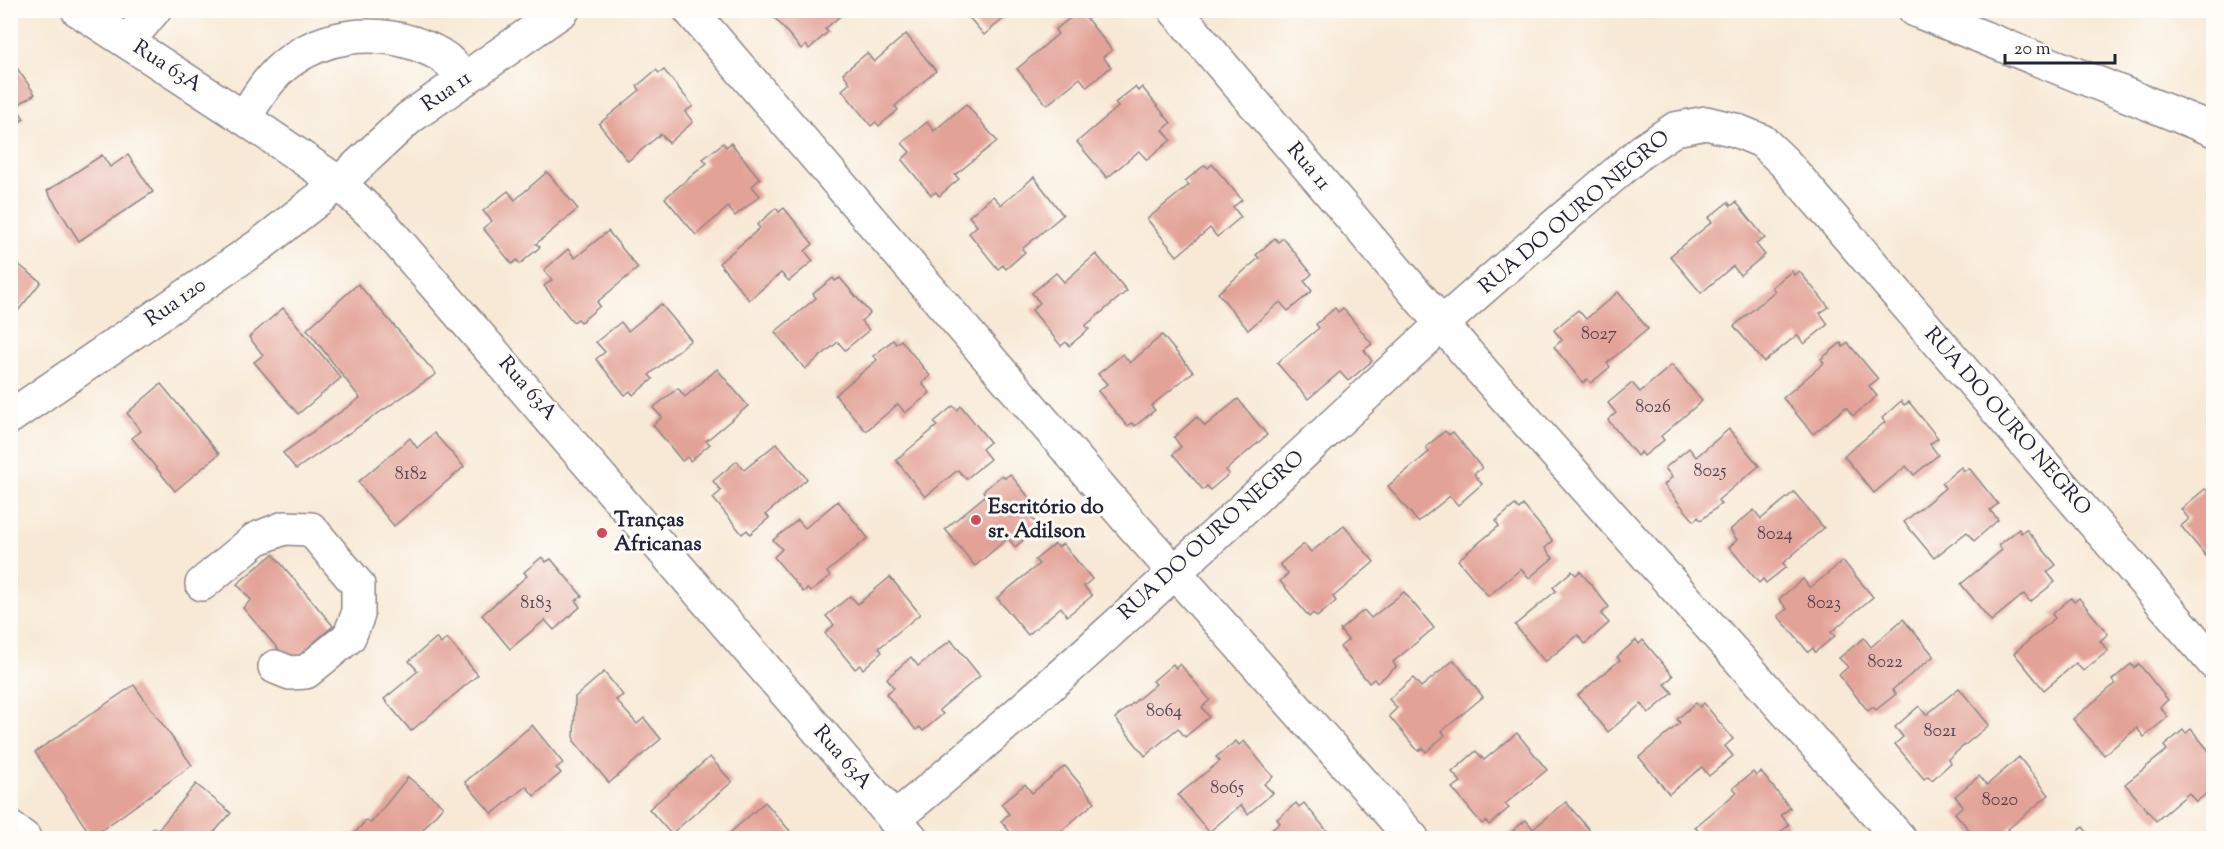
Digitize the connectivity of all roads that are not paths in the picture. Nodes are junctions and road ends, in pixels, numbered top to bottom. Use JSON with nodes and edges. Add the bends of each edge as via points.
{"nodes":[{"id":1,"x":78,"y":10,"type":"edge"},
{"id":2,"x":154,"y":10,"type":"edge"},
{"id":3,"x":563,"y":10,"type":"edge"},
{"id":4,"x":690,"y":10,"type":"edge"},
{"id":5,"x":1174,"y":10,"type":"edge"},
{"id":6,"x":1915,"y":10,"type":"edge"},
{"id":7,"x":128,"y":41,"type":"junction"},
{"id":8,"x":465,"y":79,"type":"junction"},
{"id":9,"x":244,"y":118,"type":"junction"},
{"id":10,"x":2214,"y":130,"type":"edge"},
{"id":11,"x":339,"y":183,"type":"junction"},
{"id":12,"x":1443,"y":323,"type":"junction"},
{"id":13,"x":10,"y":417,"type":"edge"},
{"id":14,"x":1174,"y":572,"type":"junction"},
{"id":15,"x":202,"y":584,"type":"dead end"},
{"id":16,"x":2214,"y":663,"type":"edge"},
{"id":17,"x":275,"y":668,"type":"dead end"},
{"id":18,"x":10,"y":828,"type":"edge"},
{"id":19,"x":903,"y":829,"type":"edge"},
{"id":20,"x":24,"y":838,"type":"edge"},
{"id":21,"x":1412,"y":838,"type":"edge"},
{"id":22,"x":1899,"y":838,"type":"edge"}],
"edges":[{"from":1,"to":7,"type":"street","name":"Rua 63A"},
{"from":2,"to":7,"type":"street"},
{"from":3,"to":8,"type":"street","name":"Rua 11"},
{"from":4,"to":14,"type":"street"},
{"from":5,"to":12,"type":"street","name":"Rua 11"},
{"from":6,"to":10,"type":"street"},
{"from":7,"to":9,"type":"street","name":"Rua 63A"},
{"from":8,"to":9,"type":"street","via":[[445,58],[406,41],[359,35],[336,39],[289,61],[269,80]]},
{"from":8,"to":11,"type":"street","name":"Rua 11","via":[[410,118]]},
{"from":9,"to":11,"type":"street","name":"Rua 63A"},
{"from":11,"to":13,"type":"street","name":"Rua 120","via":[[260,245]]},
{"from":11,"to":19,"type":"street","name":"Rua 63A","via":[[379,220],[431,279]]},
{"from":12,"to":14,"type":"street","name":"RUA DO OURO NEGRO"},
{"from":12,"to":16,"type":"street","name":"RUA DO OURO NEGRO","via":[[1642,151],[1675,129],[1706,123],[1762,141]]},
{"from":12,"to":22,"type":"street","name":"Rua 11"},
{"from":14,"to":19,"type":"street","name":"RUA DO OURO NEGRO","via":[[951,772]]},
{"from":14,"to":21,"type":"street"},
{"from":15,"to":17,"type":"street","via":[[256,539],[284,528],[311,529],[358,585],[358,615],[350,637],[306,672],[290,673]]},
{"from":18,"to":20,"type":"street"}]}
